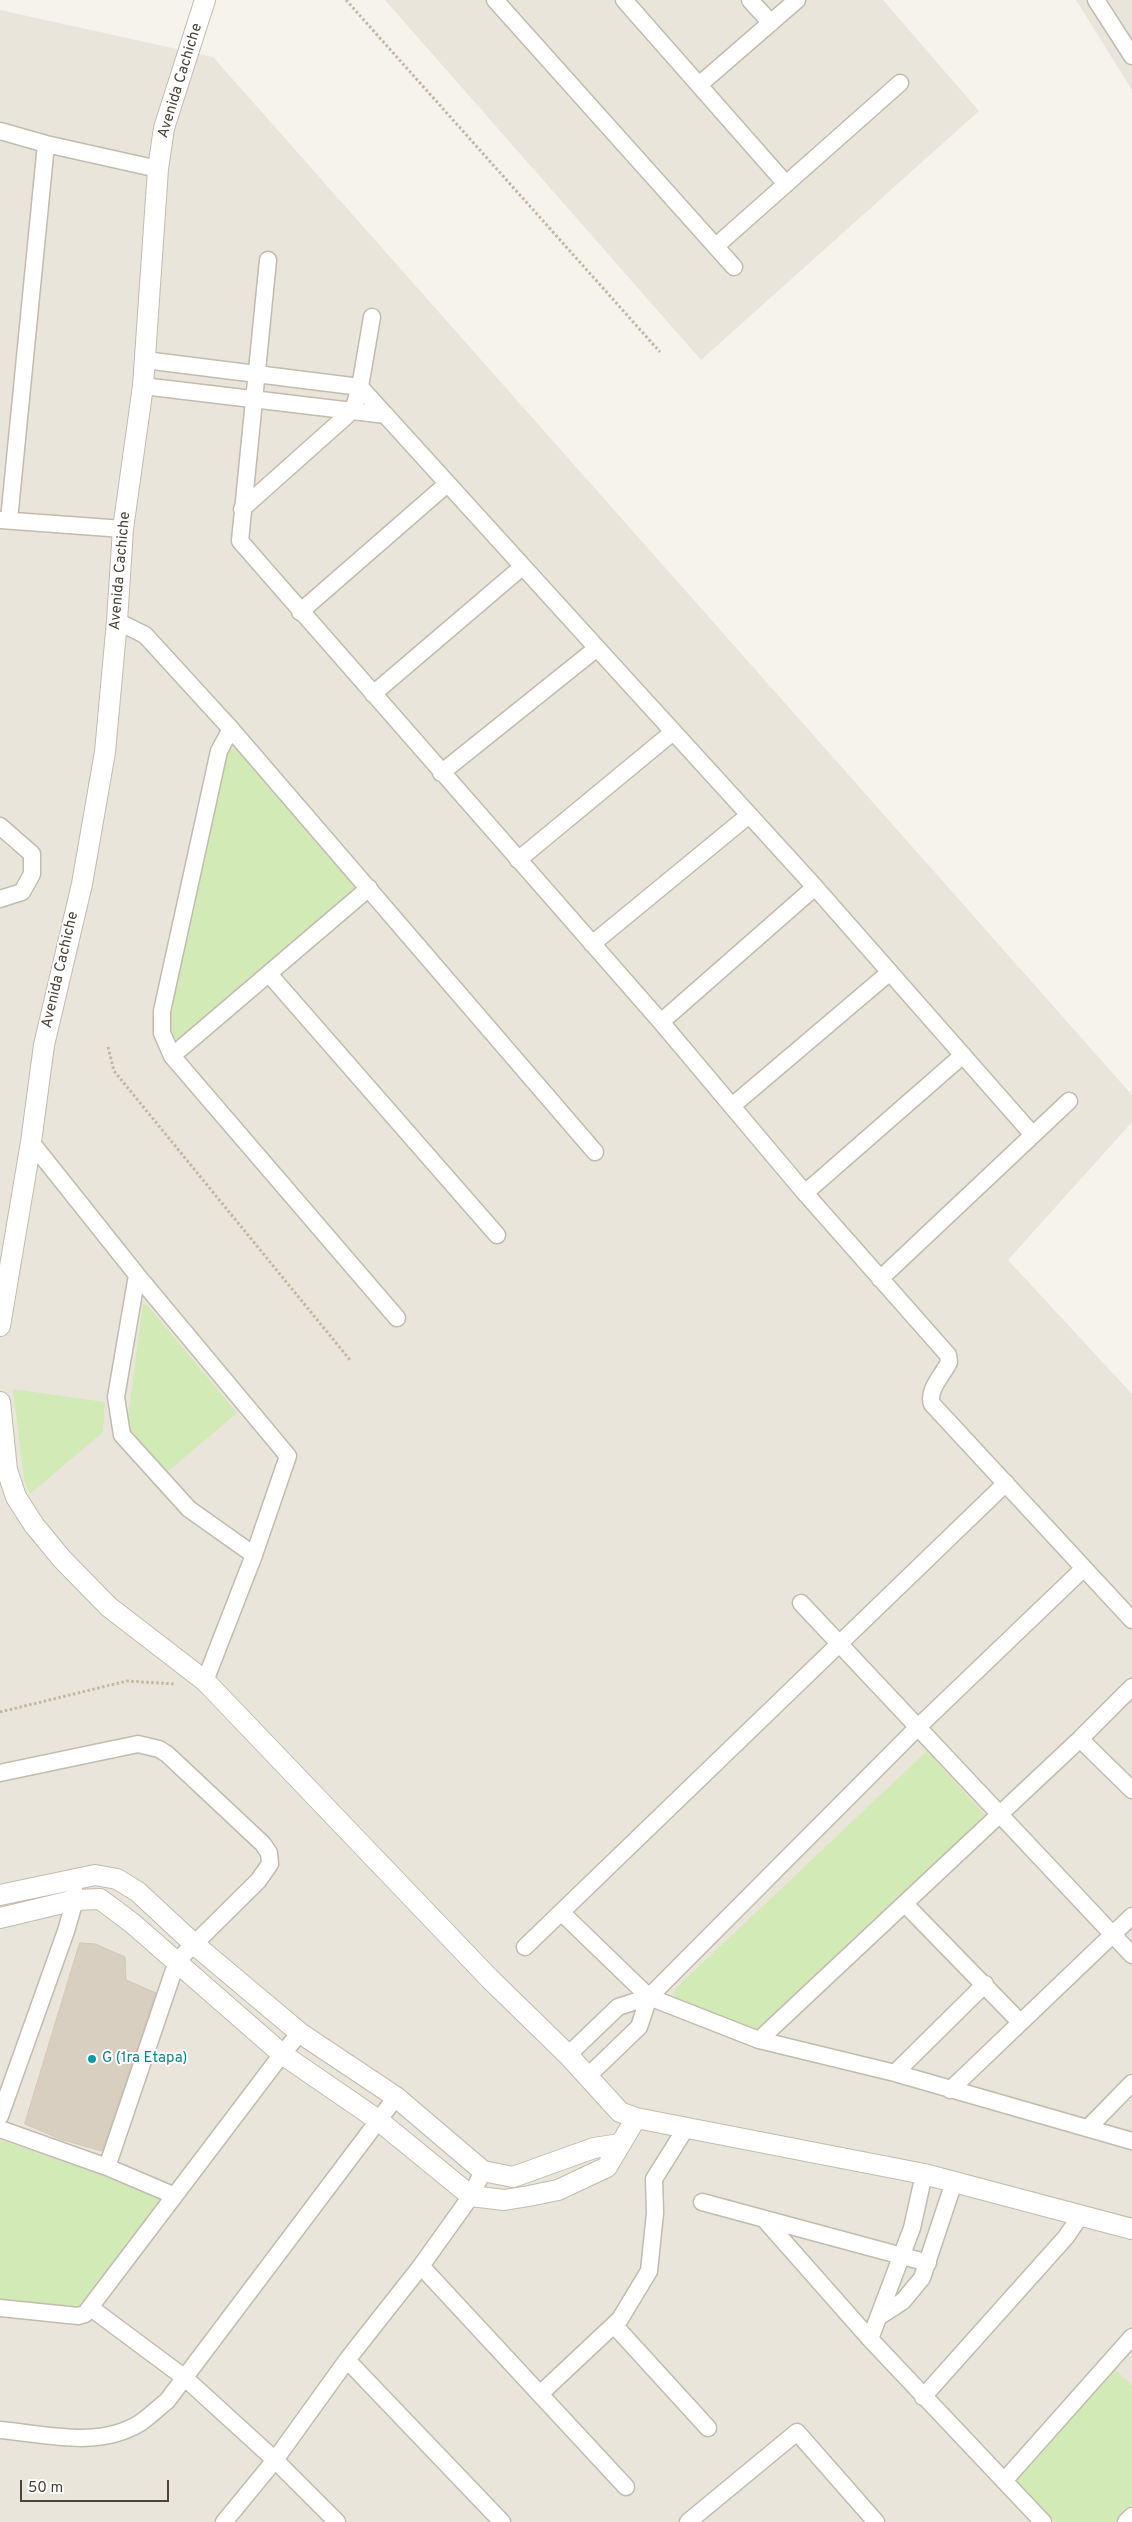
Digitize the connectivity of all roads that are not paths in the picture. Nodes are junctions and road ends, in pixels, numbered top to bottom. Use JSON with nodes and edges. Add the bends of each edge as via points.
{"nodes":[{"id":1,"x":205,"y":0,"type":"edge"},
{"id":2,"x":495,"y":0,"type":"edge"},
{"id":3,"x":624,"y":0,"type":"edge"},
{"id":4,"x":750,"y":0,"type":"edge"},
{"id":5,"x":797,"y":0,"type":"edge"},
{"id":6,"x":1096,"y":0,"type":"edge"},
{"id":7,"x":770,"y":23,"type":"junction"},
{"id":8,"x":1132,"y":56,"type":"edge"},
{"id":9,"x":900,"y":83,"type":"dead end"},
{"id":10,"x":699,"y":85,"type":"junction"},
{"id":11,"x":0,"y":131,"type":"edge"},
{"id":12,"x":46,"y":144,"type":"junction"},
{"id":13,"x":158,"y":169,"type":"junction"},
{"id":14,"x":786,"y":184,"type":"junction"},
{"id":15,"x":716,"y":246,"type":"junction"},
{"id":16,"x":268,"y":260,"type":"dead end"},
{"id":17,"x":734,"y":267,"type":"dead end"},
{"id":18,"x":372,"y":317,"type":"dead end"},
{"id":19,"x":145,"y":360,"type":"junction"},
{"id":20,"x":257,"y":374,"type":"junction"},
{"id":21,"x":142,"y":386,"type":"junction"},
{"id":22,"x":360,"y":387,"type":"junction"},
{"id":23,"x":254,"y":399,"type":"junction"},
{"id":24,"x":353,"y":410,"type":"junction"},
{"id":25,"x":386,"y":415,"type":"junction"},
{"id":26,"x":447,"y":484,"type":"junction"},
{"id":27,"x":242,"y":509,"type":"junction"},
{"id":28,"x":4,"y":520,"type":"edge"},
{"id":29,"x":123,"y":529,"type":"junction"},
{"id":30,"x":522,"y":567,"type":"junction"},
{"id":31,"x":300,"y":612,"type":"junction"},
{"id":32,"x":117,"y":621,"type":"junction"},
{"id":33,"x":597,"y":648,"type":"junction"},
{"id":34,"x":373,"y":694,"type":"junction"},
{"id":35,"x":231,"y":729,"type":"junction"},
{"id":36,"x":673,"y":732,"type":"junction"},
{"id":37,"x":441,"y":773,"type":"junction"},
{"id":38,"x":749,"y":815,"type":"junction"},
{"id":39,"x":0,"y":826,"type":"edge"},
{"id":40,"x":518,"y":860,"type":"junction"},
{"id":41,"x":815,"y":887,"type":"junction"},
{"id":42,"x":369,"y":888,"type":"junction"},
{"id":43,"x":0,"y":898,"type":"edge"},
{"id":44,"x":592,"y":944,"type":"junction"},
{"id":45,"x":890,"y":972,"type":"junction"},
{"id":46,"x":269,"y":974,"type":"junction"},
{"id":47,"x":661,"y":1022,"type":"junction"},
{"id":48,"x":963,"y":1055,"type":"junction"},
{"id":49,"x":172,"y":1056,"type":"junction"},
{"id":50,"x":1070,"y":1101,"type":"dead end"},
{"id":51,"x":732,"y":1106,"type":"junction"},
{"id":52,"x":1033,"y":1135,"type":"junction"},
{"id":53,"x":31,"y":1142,"type":"junction"},
{"id":54,"x":595,"y":1152,"type":"dead end"},
{"id":55,"x":805,"y":1193,"type":"junction"},
{"id":56,"x":497,"y":1235,"type":"dead end"},
{"id":57,"x":138,"y":1275,"type":"junction"},
{"id":58,"x":880,"y":1279,"type":"junction"},
{"id":59,"x":397,"y":1318,"type":"dead end"},
{"id":60,"x":0,"y":1326,"type":"edge"},
{"id":61,"x":0,"y":1402,"type":"edge"},
{"id":62,"x":1006,"y":1483,"type":"junction"},
{"id":63,"x":254,"y":1556,"type":"junction"},
{"id":64,"x":1083,"y":1569,"type":"junction"},
{"id":65,"x":801,"y":1603,"type":"dead end"},
{"id":66,"x":1132,"y":1620,"type":"edge"},
{"id":67,"x":840,"y":1644,"type":"junction"},
{"id":68,"x":205,"y":1681,"type":"junction"},
{"id":69,"x":1132,"y":1687,"type":"edge"},
{"id":70,"x":917,"y":1728,"type":"junction"},
{"id":71,"x":1080,"y":1739,"type":"junction"},
{"id":72,"x":0,"y":1773,"type":"edge"},
{"id":73,"x":1132,"y":1790,"type":"edge"},
{"id":74,"x":1000,"y":1814,"type":"junction"},
{"id":75,"x":72,"y":1880,"type":"junction"},
{"id":76,"x":0,"y":1895,"type":"edge"},
{"id":77,"x":75,"y":1900,"type":"junction"},
{"id":78,"x":905,"y":1904,"type":"junction"},
{"id":79,"x":561,"y":1912,"type":"junction"},
{"id":80,"x":1132,"y":1916,"type":"edge"},
{"id":81,"x":0,"y":1918,"type":"edge"},
{"id":82,"x":1112,"y":1934,"type":"junction"},
{"id":83,"x":194,"y":1944,"type":"junction"},
{"id":84,"x":525,"y":1947,"type":"dead end"},
{"id":85,"x":1132,"y":1955,"type":"edge"},
{"id":86,"x":176,"y":1961,"type":"junction"},
{"id":87,"x":985,"y":1984,"type":"junction"},
{"id":88,"x":649,"y":1997,"type":"junction"},
{"id":89,"x":1020,"y":2022,"type":"junction"},
{"id":90,"x":300,"y":2033,"type":"junction"},
{"id":91,"x":759,"y":2040,"type":"junction"},
{"id":92,"x":282,"y":2054,"type":"junction"},
{"id":93,"x":568,"y":2055,"type":"junction"},
{"id":94,"x":895,"y":2074,"type":"junction"},
{"id":95,"x":588,"y":2076,"type":"junction"},
{"id":96,"x":1132,"y":2083,"type":"edge"},
{"id":97,"x":950,"y":2090,"type":"junction"},
{"id":98,"x":396,"y":2097,"type":"junction"},
{"id":99,"x":0,"y":2116,"type":"edge"},
{"id":100,"x":636,"y":2118,"type":"junction"},
{"id":101,"x":378,"y":2120,"type":"junction"},
{"id":102,"x":686,"y":2128,"type":"junction"},
{"id":103,"x":1088,"y":2128,"type":"junction"},
{"id":104,"x":0,"y":2129,"type":"edge"},
{"id":105,"x":1132,"y":2141,"type":"edge"},
{"id":106,"x":620,"y":2144,"type":"junction"},
{"id":107,"x":106,"y":2167,"type":"junction"},
{"id":108,"x":483,"y":2171,"type":"junction"},
{"id":109,"x":924,"y":2174,"type":"junction"},
{"id":110,"x":954,"y":2182,"type":"junction"},
{"id":111,"x":173,"y":2195,"type":"junction"},
{"id":112,"x":471,"y":2196,"type":"junction"},
{"id":113,"x":702,"y":2202,"type":"dead end"},
{"id":114,"x":1081,"y":2215,"type":"junction"},
{"id":115,"x":764,"y":2219,"type":"junction"},
{"id":116,"x":1132,"y":2229,"type":"edge"},
{"id":117,"x":902,"y":2256,"type":"junction"},
{"id":118,"x":928,"y":2263,"type":"junction"},
{"id":119,"x":421,"y":2266,"type":"junction"},
{"id":120,"x":0,"y":2308,"type":"edge"},
{"id":121,"x":91,"y":2308,"type":"junction"},
{"id":122,"x":880,"y":2316,"type":"junction"},
{"id":123,"x":614,"y":2325,"type":"junction"},
{"id":124,"x":1132,"y":2337,"type":"edge"},
{"id":125,"x":870,"y":2340,"type":"junction"},
{"id":126,"x":346,"y":2360,"type":"junction"},
{"id":127,"x":184,"y":2378,"type":"junction"},
{"id":128,"x":540,"y":2394,"type":"junction"},
{"id":129,"x":924,"y":2397,"type":"junction"},
{"id":130,"x":708,"y":2428,"type":"dead end"},
{"id":131,"x":0,"y":2430,"type":"edge"},
{"id":132,"x":274,"y":2460,"type":"junction"},
{"id":133,"x":1004,"y":2481,"type":"junction"},
{"id":134,"x":626,"y":2487,"type":"dead end"},
{"id":135,"x":1132,"y":2516,"type":"edge"},
{"id":136,"x":224,"y":2522,"type":"edge"},
{"id":137,"x":337,"y":2522,"type":"edge"},
{"id":138,"x":502,"y":2522,"type":"edge"},
{"id":139,"x":688,"y":2522,"type":"edge"},
{"id":140,"x":876,"y":2522,"type":"edge"},
{"id":141,"x":1043,"y":2522,"type":"edge"},
{"id":142,"x":1126,"y":2522,"type":"edge"}],
"edges":[{"from":1,"to":13,"type":"street","name":"Avenida Cachiche","via":[[164,128]]},
{"from":2,"to":15,"type":"street"},
{"from":3,"to":10,"type":"street"},
{"from":4,"to":7,"type":"street"},
{"from":5,"to":7,"type":"street"},
{"from":6,"to":8,"type":"street"},
{"from":7,"to":10,"type":"street"},
{"from":9,"to":14,"type":"street"},
{"from":10,"to":14,"type":"street"},
{"from":11,"to":12,"type":"street"},
{"from":12,"to":13,"type":"street"},
{"from":12,"to":28,"type":"street"},
{"from":13,"to":19,"type":"street","name":"Avenida Cachiche"},
{"from":14,"to":15,"type":"street"},
{"from":15,"to":17,"type":"street"},
{"from":16,"to":20,"type":"street"},
{"from":18,"to":22,"type":"street"},
{"from":19,"to":20,"type":"street"},
{"from":19,"to":21,"type":"street","name":"Avenida Cachiche"},
{"from":20,"to":22,"type":"street"},
{"from":20,"to":23,"type":"street"},
{"from":21,"to":23,"type":"street"},
{"from":21,"to":29,"type":"street","name":"Avenida Cachiche"},
{"from":22,"to":24,"type":"street"},
{"from":22,"to":25,"type":"street"},
{"from":23,"to":24,"type":"street"},
{"from":23,"to":27,"type":"street"},
{"from":24,"to":25,"type":"street"},
{"from":24,"to":27,"type":"street"},
{"from":25,"to":26,"type":"street"},
{"from":26,"to":30,"type":"street"},
{"from":26,"to":31,"type":"street"},
{"from":27,"to":31,"type":"street","via":[[240,541]]},
{"from":28,"to":29,"type":"street"},
{"from":29,"to":32,"type":"street","name":"Avenida Cachiche"},
{"from":30,"to":33,"type":"street"},
{"from":30,"to":34,"type":"street"},
{"from":31,"to":34,"type":"street"},
{"from":32,"to":35,"type":"street","via":[[145,635]]},
{"from":32,"to":53,"type":"street","name":"Avenida Cachiche","via":[[104,752],[82,884],[44,1046]]},
{"from":33,"to":36,"type":"street"},
{"from":33,"to":37,"type":"street"},
{"from":34,"to":37,"type":"street"},
{"from":35,"to":42,"type":"street"},
{"from":35,"to":49,"type":"street","via":[[219,751],[162,1011],[162,1033]]},
{"from":36,"to":38,"type":"street"},
{"from":36,"to":40,"type":"street"},
{"from":37,"to":40,"type":"street"},
{"from":38,"to":41,"type":"street"},
{"from":38,"to":44,"type":"street"},
{"from":39,"to":43,"type":"street","via":[[32,854],[32,874],[22,892]]},
{"from":40,"to":44,"type":"street"},
{"from":41,"to":45,"type":"street"},
{"from":41,"to":47,"type":"street"},
{"from":42,"to":46,"type":"street"},
{"from":42,"to":54,"type":"street"},
{"from":44,"to":47,"type":"street"},
{"from":45,"to":48,"type":"street"},
{"from":45,"to":51,"type":"street"},
{"from":46,"to":49,"type":"street"},
{"from":46,"to":56,"type":"street"},
{"from":47,"to":51,"type":"street"},
{"from":48,"to":52,"type":"street"},
{"from":48,"to":55,"type":"street"},
{"from":49,"to":59,"type":"street"},
{"from":50,"to":52,"type":"street"},
{"from":51,"to":55,"type":"street"},
{"from":52,"to":58,"type":"street"},
{"from":53,"to":57,"type":"street"},
{"from":53,"to":60,"type":"street","name":"Avenida Cachiche"},
{"from":55,"to":58,"type":"street"},
{"from":57,"to":63,"type":"street","via":[[288,1456]]},
{"from":57,"to":63,"type":"street","via":[[116,1397],[122,1435],[189,1509]]},
{"from":58,"to":62,"type":"street","via":[[948,1355],[949,1362],[930,1398],[932,1404]]},
{"from":61,"to":68,"type":"street","via":[[7,1470],[16,1497],[34,1525],[109,1607]]},
{"from":62,"to":64,"type":"street"},
{"from":62,"to":67,"type":"street"},
{"from":63,"to":68,"type":"street"},
{"from":64,"to":66,"type":"street"},
{"from":64,"to":70,"type":"street"},
{"from":65,"to":67,"type":"street"},
{"from":67,"to":70,"type":"street"},
{"from":67,"to":79,"type":"street"},
{"from":68,"to":93,"type":"street","via":[[490,1979]]},
{"from":69,"to":71,"type":"street"},
{"from":70,"to":74,"type":"street"},
{"from":70,"to":88,"type":"street"},
{"from":71,"to":73,"type":"street"},
{"from":71,"to":74,"type":"street"},
{"from":72,"to":83,"type":"street","via":[[138,1744],[167,1754],[269,1853],[270,1864],[261,1877]]},
{"from":74,"to":78,"type":"street"},
{"from":74,"to":82,"type":"street"},
{"from":75,"to":76,"type":"street"},
{"from":75,"to":77,"type":"street"},
{"from":75,"to":83,"type":"street","via":[[95,1875],[117,1879],[138,1892]]},
{"from":77,"to":81,"type":"street"},
{"from":77,"to":86,"type":"street","via":[[100,1899]]},
{"from":77,"to":99,"type":"street"},
{"from":78,"to":87,"type":"street"},
{"from":78,"to":91,"type":"street"},
{"from":79,"to":84,"type":"street"},
{"from":79,"to":88,"type":"street"},
{"from":80,"to":82,"type":"street"},
{"from":82,"to":85,"type":"street"},
{"from":82,"to":89,"type":"street"},
{"from":83,"to":86,"type":"street"},
{"from":83,"to":90,"type":"street"},
{"from":86,"to":92,"type":"street"},
{"from":86,"to":107,"type":"street"},
{"from":87,"to":89,"type":"street"},
{"from":87,"to":94,"type":"street"},
{"from":88,"to":91,"type":"street"},
{"from":88,"to":93,"type":"street","via":[[618,2007]]},
{"from":88,"to":95,"type":"street","via":[[639,2028]]},
{"from":89,"to":97,"type":"street"},
{"from":90,"to":92,"type":"street"},
{"from":90,"to":98,"type":"street"},
{"from":91,"to":94,"type":"street"},
{"from":92,"to":101,"type":"street"},
{"from":92,"to":111,"type":"street"},
{"from":93,"to":95,"type":"street"},
{"from":94,"to":97,"type":"street"},
{"from":95,"to":100,"type":"street","via":[[620,2112]]},
{"from":96,"to":103,"type":"street"},
{"from":97,"to":103,"type":"street"},
{"from":98,"to":101,"type":"street"},
{"from":98,"to":108,"type":"street"},
{"from":100,"to":102,"type":"street"},
{"from":100,"to":106,"type":"street"},
{"from":101,"to":112,"type":"street"},
{"from":101,"to":127,"type":"street"},
{"from":102,"to":109,"type":"street"},
{"from":102,"to":123,"type":"street","via":[[654,2179],[655,2212],[649,2271]]},
{"from":103,"to":105,"type":"street"},
{"from":104,"to":107,"type":"street"},
{"from":106,"to":108,"type":"street","via":[[594,2148],[513,2177]]},
{"from":106,"to":112,"type":"street","via":[[607,2167],[558,2190],[504,2200]]},
{"from":107,"to":111,"type":"street"},
{"from":108,"to":112,"type":"street"},
{"from":109,"to":110,"type":"street"},
{"from":109,"to":117,"type":"street"},
{"from":110,"to":114,"type":"street"},
{"from":110,"to":118,"type":"street"},
{"from":111,"to":121,"type":"street"},
{"from":112,"to":119,"type":"street"},
{"from":113,"to":115,"type":"street"},
{"from":114,"to":116,"type":"street"},
{"from":114,"to":129,"type":"street","via":[[1066,2238]]},
{"from":115,"to":117,"type":"street"},
{"from":115,"to":125,"type":"street"},
{"from":117,"to":118,"type":"street"},
{"from":117,"to":122,"type":"street"},
{"from":118,"to":122,"type":"street","via":[[922,2278],[903,2301]]},
{"from":119,"to":126,"type":"street"},
{"from":119,"to":128,"type":"street"},
{"from":120,"to":121,"type":"street","via":[[78,2316]]},
{"from":121,"to":127,"type":"street"},
{"from":122,"to":125,"type":"street"},
{"from":123,"to":128,"type":"street"},
{"from":123,"to":130,"type":"street"},
{"from":124,"to":133,"type":"street"},
{"from":125,"to":129,"type":"street"},
{"from":126,"to":132,"type":"street"},
{"from":126,"to":138,"type":"street"},
{"from":127,"to":131,"type":"street","via":[[167,2401],[140,2423],[118,2433],[89,2439]]},
{"from":127,"to":132,"type":"street"},
{"from":128,"to":134,"type":"street"},
{"from":129,"to":133,"type":"street"},
{"from":132,"to":136,"type":"street"},
{"from":132,"to":137,"type":"street"},
{"from":133,"to":141,"type":"street"},
{"from":135,"to":142,"type":"street"},
{"from":139,"to":140,"type":"street","via":[[797,2432]]}]}
